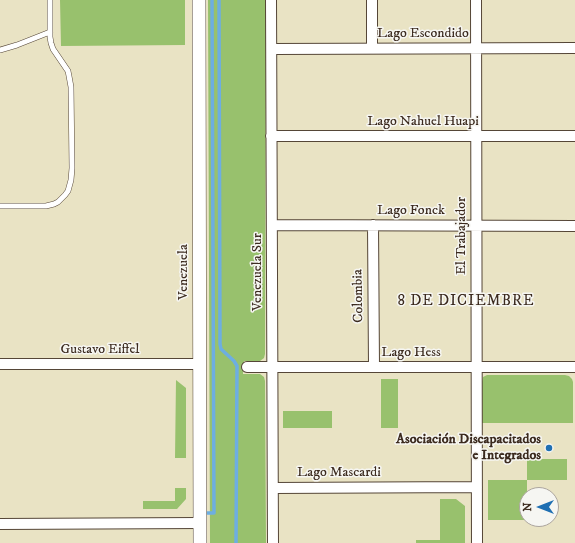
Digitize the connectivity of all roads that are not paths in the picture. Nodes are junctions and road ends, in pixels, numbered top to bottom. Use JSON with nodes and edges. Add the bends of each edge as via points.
{"nodes":[{"id":1,"x":50,"y":0,"type":"edge"},
{"id":2,"x":199,"y":0,"type":"edge"},
{"id":3,"x":271,"y":0,"type":"edge"},
{"id":4,"x":372,"y":0,"type":"edge"},
{"id":5,"x":476,"y":0,"type":"edge"},
{"id":6,"x":50,"y":32,"type":"junction"},
{"id":7,"x":272,"y":48,"type":"junction"},
{"id":8,"x":372,"y":48,"type":"junction"},
{"id":9,"x":476,"y":48,"type":"junction"},
{"id":10,"x":575,"y":48,"type":"edge"},
{"id":11,"x":0,"y":50,"type":"edge"},
{"id":12,"x":271,"y":136,"type":"junction"},
{"id":13,"x":476,"y":136,"type":"junction"},
{"id":14,"x":575,"y":136,"type":"edge"},
{"id":15,"x":0,"y":206,"type":"edge"},
{"id":16,"x":272,"y":225,"type":"junction"},
{"id":17,"x":372,"y":225,"type":"junction"},
{"id":18,"x":476,"y":226,"type":"junction"},
{"id":19,"x":575,"y":226,"type":"edge"},
{"id":20,"x":0,"y":364,"type":"edge"},
{"id":21,"x":200,"y":364,"type":"junction"},
{"id":22,"x":247,"y":367,"type":"dead end"},
{"id":23,"x":272,"y":367,"type":"junction"},
{"id":24,"x":374,"y":367,"type":"junction"},
{"id":25,"x":476,"y":367,"type":"junction"},
{"id":26,"x":575,"y":367,"type":"edge"},
{"id":27,"x":477,"y":487,"type":"junction"},
{"id":28,"x":273,"y":488,"type":"junction"},
{"id":29,"x":200,"y":523,"type":"junction"},
{"id":30,"x":0,"y":524,"type":"edge"},
{"id":31,"x":200,"y":543,"type":"edge"},
{"id":32,"x":273,"y":543,"type":"edge"},
{"id":33,"x":477,"y":543,"type":"edge"}],
"edges":[{"from":1,"to":6,"type":"lane"},
{"from":2,"to":21,"type":"street","name":"Venezuela"},
{"from":3,"to":7,"type":"street","name":"Venezuela Sur"},
{"from":4,"to":8,"type":"street"},
{"from":5,"to":9,"type":"street","name":"El Trabajador"},
{"from":6,"to":11,"type":"lane"},
{"from":6,"to":15,"type":"lane","via":[[53,49],[68,71],[70,81],[70,185],[65,195],[54,204]]},
{"from":7,"to":8,"type":"street","name":"Lago Escondido"},
{"from":7,"to":12,"type":"street","name":"Venezuela Sur"},
{"from":8,"to":9,"type":"street","name":"Lago Escondido"},
{"from":9,"to":10,"type":"street","name":"Lago Escondido"},
{"from":9,"to":13,"type":"street","name":"El Trabajador"},
{"from":12,"to":13,"type":"street","name":"Lago Nahuel Huapi"},
{"from":12,"to":16,"type":"street","name":"Venezuela Sur"},
{"from":13,"to":14,"type":"street","name":"Lago Nahuel Huapi"},
{"from":13,"to":18,"type":"street","name":"El Trabajador"},
{"from":16,"to":17,"type":"street","name":"Lago Fonck"},
{"from":16,"to":23,"type":"street","name":"Venezuela Sur"},
{"from":17,"to":18,"type":"street","name":"Lago Fonck"},
{"from":17,"to":24,"type":"street","name":"Colombia"},
{"from":18,"to":19,"type":"street","name":"Lago Fonck"},
{"from":18,"to":25,"type":"street","name":"El Trabajador"},
{"from":20,"to":21,"type":"street","name":"Gustavo Eiffel"},
{"from":21,"to":29,"type":"street","name":"Venezuela"},
{"from":22,"to":23,"type":"street","name":"Lago Hess"},
{"from":23,"to":24,"type":"street","name":"Lago Hess"},
{"from":23,"to":28,"type":"street","name":"Venezuela Sur"},
{"from":24,"to":25,"type":"street","name":"Lago Hess"},
{"from":25,"to":26,"type":"street","name":"Lago Hess"},
{"from":25,"to":27,"type":"street","name":"El Trabajador"},
{"from":27,"to":28,"type":"street","name":"Lago Mascardi"},
{"from":27,"to":33,"type":"street","name":"El Trabajador"},
{"from":28,"to":32,"type":"street","name":"Venezuela Sur"},
{"from":29,"to":30,"type":"street"},
{"from":29,"to":31,"type":"street","name":"Venezuela"}]}
